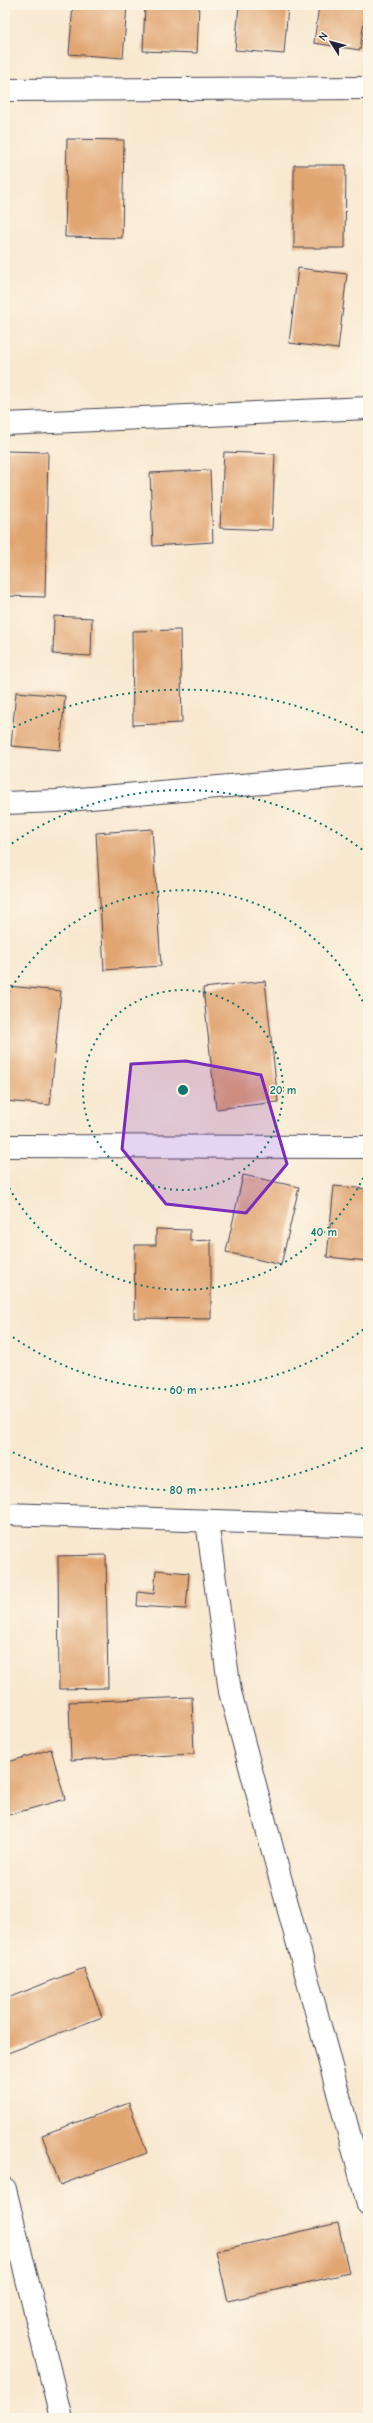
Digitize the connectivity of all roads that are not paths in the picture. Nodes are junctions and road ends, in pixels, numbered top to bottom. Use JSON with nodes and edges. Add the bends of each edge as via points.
{"nodes":[{"id":1,"x":368,"y":88,"type":"edge"},
{"id":2,"x":5,"y":90,"type":"edge"},
{"id":3,"x":368,"y":408,"type":"edge"},
{"id":4,"x":5,"y":424,"type":"edge"},
{"id":5,"x":368,"y":774,"type":"edge"},
{"id":6,"x":5,"y":803,"type":"edge"},
{"id":7,"x":5,"y":1146,"type":"edge"},
{"id":8,"x":368,"y":1147,"type":"edge"},
{"id":9,"x":5,"y":1514,"type":"edge"},
{"id":10,"x":207,"y":1521,"type":"junction"},
{"id":11,"x":368,"y":1526,"type":"edge"},
{"id":12,"x":5,"y":2189,"type":"edge"},
{"id":13,"x":368,"y":2204,"type":"edge"},
{"id":14,"x":61,"y":2418,"type":"edge"}],
"edges":[{"from":1,"to":2,"type":"street"},
{"from":3,"to":4,"type":"street"},
{"from":5,"to":6,"type":"street","via":[[56,801]]},
{"from":7,"to":8,"type":"street"},
{"from":9,"to":10,"type":"street"},
{"from":10,"to":11,"type":"street"},
{"from":10,"to":13,"type":"street","via":[[230,1692]]},
{"from":12,"to":14,"type":"street"}]}
